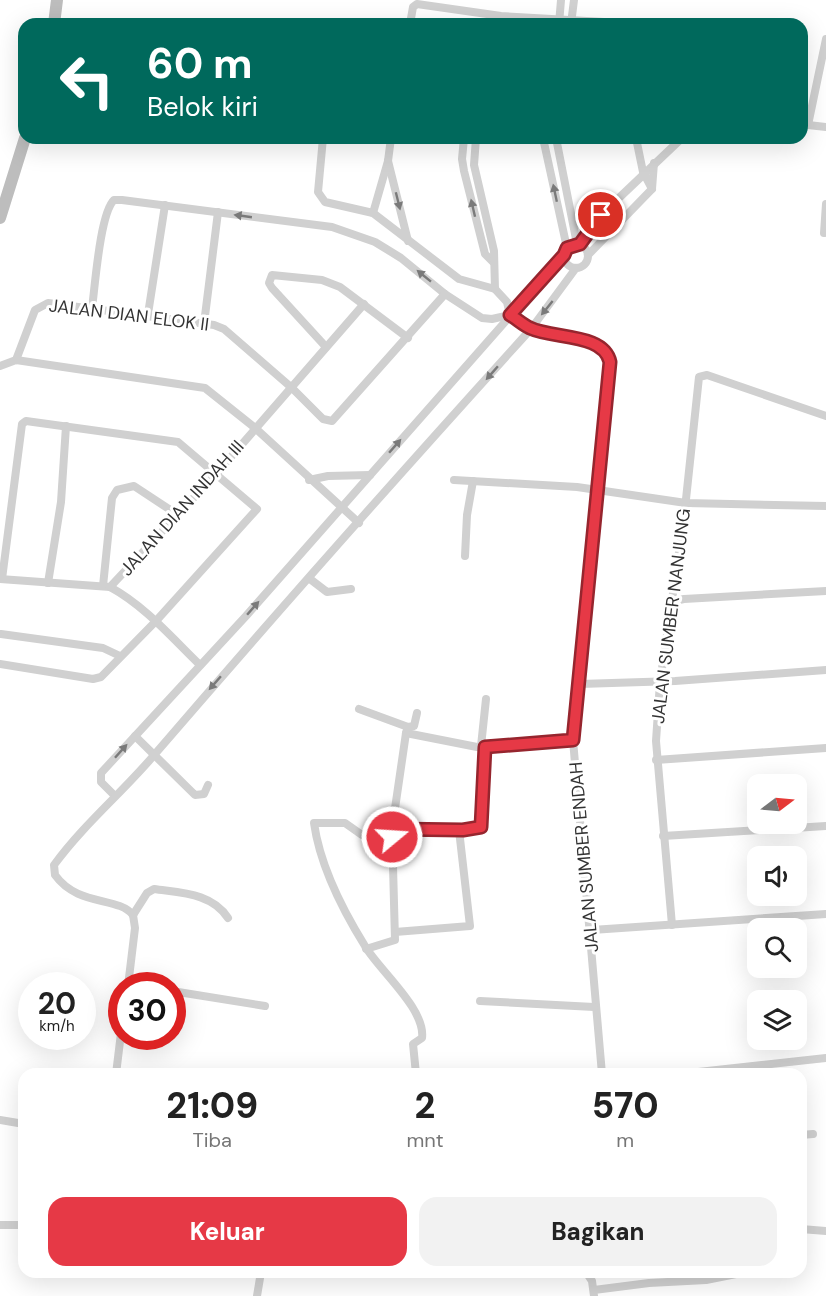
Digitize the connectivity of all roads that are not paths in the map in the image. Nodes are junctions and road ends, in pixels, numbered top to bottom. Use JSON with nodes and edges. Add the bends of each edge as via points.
{"nodes":[{"id":1,"x":57,"y":0,"type":"edge"},
{"id":2,"x":561,"y":0,"type":"edge"},
{"id":3,"x":574,"y":0,"type":"edge"},
{"id":4,"x":486,"y":14,"type":"junction"},
{"id":5,"x":55,"y":18,"type":"edge"},
{"id":6,"x":411,"y":18,"type":"edge"},
{"id":7,"x":485,"y":18,"type":"edge"},
{"id":8,"x":495,"y":18,"type":"edge"},
{"id":9,"x":559,"y":18,"type":"edge"},
{"id":10,"x":572,"y":18,"type":"edge"},
{"id":11,"x":826,"y":39,"type":"edge"},
{"id":12,"x":826,"y":127,"type":"edge"},
{"id":13,"x":23,"y":144,"type":"edge"},
{"id":14,"x":322,"y":144,"type":"edge"},
{"id":15,"x":390,"y":144,"type":"edge"},
{"id":16,"x":464,"y":144,"type":"edge"},
{"id":17,"x":476,"y":144,"type":"edge"},
{"id":18,"x":544,"y":144,"type":"edge"},
{"id":19,"x":557,"y":144,"type":"edge"},
{"id":20,"x":637,"y":144,"type":"edge"},
{"id":21,"x":675,"y":144,"type":"edge"},
{"id":22,"x":388,"y":161,"type":"junction"},
{"id":23,"x":654,"y":163,"type":"junction"},
{"id":24,"x":474,"y":167,"type":"junction"},
{"id":25,"x":464,"y":168,"type":"junction"},
{"id":26,"x":643,"y":172,"type":"junction"},
{"id":27,"x":652,"y":189,"type":"junction"},
{"id":28,"x":826,"y":204,"type":"edge"},
{"id":29,"x":165,"y":205,"type":"junction"},
{"id":30,"x":218,"y":212,"type":"junction"},
{"id":31,"x":374,"y":213,"type":"junction"},
{"id":32,"x":0,"y":218,"type":"edge"},
{"id":33,"x":824,"y":233,"type":"dead end"},
{"id":34,"x":408,"y":242,"type":"junction"},
{"id":35,"x":579,"y":244,"type":"junction"},
{"id":36,"x":565,"y":251,"type":"junction"},
{"id":37,"x":588,"y":255,"type":"junction"},
{"id":38,"x":493,"y":262,"type":"junction"},
{"id":39,"x":576,"y":268,"type":"junction"},
{"id":40,"x":495,"y":289,"type":"junction"},
{"id":41,"x":445,"y":294,"type":"junction"},
{"id":42,"x":364,"y":304,"type":"junction"},
{"id":43,"x":93,"y":308,"type":"junction"},
{"id":44,"x":148,"y":314,"type":"junction"},
{"id":45,"x":510,"y":315,"type":"junction"},
{"id":46,"x":204,"y":324,"type":"junction"},
{"id":47,"x":531,"y":329,"type":"junction"},
{"id":48,"x":408,"y":338,"type":"junction"},
{"id":49,"x":326,"y":347,"type":"junction"},
{"id":50,"x":16,"y":360,"type":"junction"},
{"id":51,"x":0,"y":366,"type":"edge"},
{"id":52,"x":292,"y":387,"type":"junction"},
{"id":53,"x":826,"y":416,"type":"edge"},
{"id":54,"x":66,"y":426,"type":"junction"},
{"id":55,"x":254,"y":428,"type":"junction"},
{"id":56,"x":217,"y":473,"type":"junction"},
{"id":57,"x":370,"y":475,"type":"junction"},
{"id":58,"x":309,"y":480,"type":"junction"},
{"id":59,"x":454,"y":480,"type":"dead end"},
{"id":60,"x":473,"y":481,"type":"junction"},
{"id":61,"x":598,"y":490,"type":"junction"},
{"id":62,"x":686,"y":503,"type":"junction"},
{"id":63,"x":826,"y":506,"type":"edge"},
{"id":64,"x":340,"y":507,"type":"junction"},
{"id":65,"x":178,"y":515,"type":"junction"},
{"id":66,"x":359,"y":523,"type":"junction"},
{"id":67,"x":465,"y":556,"type":"dead end"},
{"id":68,"x":1,"y":579,"type":"edge"},
{"id":69,"x":310,"y":579,"type":"junction"},
{"id":70,"x":48,"y":583,"type":"junction"},
{"id":71,"x":106,"y":586,"type":"junction"},
{"id":72,"x":351,"y":589,"type":"dead end"},
{"id":73,"x":826,"y":591,"type":"edge"},
{"id":74,"x":670,"y":602,"type":"junction"},
{"id":75,"x":156,"y":621,"type":"junction"},
{"id":76,"x":2,"y":634,"type":"dead end"},
{"id":77,"x":120,"y":656,"type":"junction"},
{"id":78,"x":0,"y":664,"type":"edge"},
{"id":79,"x":200,"y":665,"type":"junction"},
{"id":80,"x":826,"y":670,"type":"edge"},
{"id":81,"x":660,"y":682,"type":"junction"},
{"id":82,"x":580,"y":684,"type":"junction"},
{"id":83,"x":486,"y":699,"type":"dead end"},
{"id":84,"x":359,"y":709,"type":"dead end"},
{"id":85,"x":417,"y":713,"type":"dead end"},
{"id":86,"x":407,"y":730,"type":"junction"},
{"id":87,"x":135,"y":736,"type":"junction"},
{"id":88,"x":573,"y":740,"type":"junction"},
{"id":89,"x":483,"y":747,"type":"junction"},
{"id":90,"x":826,"y":748,"type":"edge"},
{"id":91,"x":153,"y":756,"type":"junction"},
{"id":92,"x":656,"y":760,"type":"junction"},
{"id":93,"x":208,"y":786,"type":"dead end"},
{"id":94,"x":115,"y":796,"type":"junction"},
{"id":95,"x":826,"y":826,"type":"edge"},
{"id":96,"x":459,"y":830,"type":"junction"},
{"id":97,"x":392,"y":833,"type":"junction"},
{"id":98,"x":663,"y":836,"type":"junction"},
{"id":99,"x":826,"y":914,"type":"edge"},
{"id":100,"x":133,"y":915,"type":"junction"},
{"id":101,"x":228,"y":918,"type":"dead end"},
{"id":102,"x":672,"y":925,"type":"junction"},
{"id":103,"x":592,"y":930,"type":"junction"},
{"id":104,"x":395,"y":932,"type":"junction"},
{"id":105,"x":366,"y":949,"type":"junction"},
{"id":106,"x":132,"y":972,"type":"edge"},
{"id":107,"x":186,"y":994,"type":"edge"},
{"id":108,"x":480,"y":1001,"type":"dead end"},
{"id":109,"x":265,"y":1006,"type":"dead end"},
{"id":110,"x":594,"y":1007,"type":"junction"},
{"id":111,"x":119,"y":1050,"type":"edge"},
{"id":112,"x":826,"y":1058,"type":"edge"},
{"id":113,"x":117,"y":1068,"type":"edge"},
{"id":114,"x":415,"y":1068,"type":"edge"},
{"id":115,"x":601,"y":1068,"type":"edge"},
{"id":116,"x":735,"y":1068,"type":"edge"},
{"id":117,"x":0,"y":1120,"type":"edge"},
{"id":118,"x":18,"y":1123,"type":"edge"},
{"id":119,"x":813,"y":1134,"type":"dead end"},
{"id":120,"x":807,"y":1135,"type":"edge"},
{"id":121,"x":0,"y":1225,"type":"edge"},
{"id":122,"x":18,"y":1225,"type":"edge"},
{"id":123,"x":807,"y":1229,"type":"edge"},
{"id":124,"x":826,"y":1231,"type":"edge"},
{"id":125,"x":260,"y":1278,"type":"edge"},
{"id":126,"x":588,"y":1278,"type":"edge"},
{"id":127,"x":716,"y":1278,"type":"edge"},
{"id":128,"x":594,"y":1293,"type":"edge"},
{"id":129,"x":257,"y":1296,"type":"edge"}],
"edges":[{"from":1,"to":5,"type":"main road"},
{"from":2,"to":9,"type":"street"},
{"from":3,"to":10,"type":"street"},
{"from":4,"to":6,"type":"street","via":[[417,4]]},
{"from":4,"to":7,"type":"street"},
{"from":4,"to":8,"type":"street"},
{"from":11,"to":12,"type":"street","via":[[808,125]]},
{"from":13,"to":32,"type":"main road"},
{"from":14,"to":31,"type":"street","via":[[320,196],[329,203]]},
{"from":15,"to":22,"type":"street"},
{"from":16,"to":25,"type":"street"},
{"from":17,"to":24,"type":"street"},
{"from":36,"to":18,"type":"street","one_way":true},
{"from":19,"to":35,"type":"street"},
{"from":20,"to":26,"type":"street"},
{"from":21,"to":23,"type":"street"},
{"from":22,"to":31,"type":"street"},
{"from":22,"to":34,"type":"street","one_way":true},
{"from":23,"to":26,"type":"street"},
{"from":23,"to":27,"type":"street"},
{"from":24,"to":25,"type":"street"},
{"from":24,"to":38,"type":"street","via":[[494,251]]},
{"from":38,"to":25,"type":"street","one_way":true,"via":[[485,254]]},
{"from":26,"to":27,"type":"street"},
{"from":26,"to":35,"type":"street"},
{"from":27,"to":37,"type":"street"},
{"from":28,"to":33,"type":"street"},
{"from":29,"to":30,"type":"street"},
{"from":29,"to":43,"type":"street","via":[[122,200],[111,203],[102,233]]},
{"from":29,"to":44,"type":"street"},
{"from":41,"to":30,"type":"street","one_way":true,"via":[[401,258],[355,234],[317,224]]},
{"from":30,"to":46,"type":"street"},
{"from":31,"to":34,"type":"street"},
{"from":34,"to":40,"type":"street","via":[[459,279]]},
{"from":35,"to":36,"type":"street"},
{"from":35,"to":37,"type":"street"},
{"from":36,"to":39,"type":"street","via":[[570,266]]},
{"from":36,"to":45,"type":"street"},
{"from":37,"to":39,"type":"street","via":[[585,264]]},
{"from":38,"to":40,"type":"street"},
{"from":39,"to":47,"type":"street","one_way":true},
{"from":40,"to":45,"type":"street","via":[[507,302]]},
{"from":41,"to":45,"type":"street","via":[[482,318],[492,320]]},
{"from":41,"to":48,"type":"street"},
{"from":42,"to":48,"type":"street"},
{"from":42,"to":49,"type":"street","name":"JALAN DIAN INDAH III"},
{"from":42,"to":49,"type":"street","via":[[322,280],[272,275],[272,288]]},
{"from":43,"to":44,"type":"street","name":"JALAN DIAN ELOK II"},
{"from":43,"to":50,"type":"street","name":"JALAN DIAN ELOK II","via":[[39,305]]},
{"from":44,"to":46,"type":"street","name":"JALAN DIAN ELOK II"},
{"from":45,"to":47,"type":"street","name":"JALAN SUMBER ENDAH"},
{"from":57,"to":45,"type":"street","one_way":true},
{"from":46,"to":52,"type":"street","name":"JALAN DIAN ELOK II","via":[[224,329]]},
{"from":47,"to":61,"type":"street","name":"JALAN SUMBER ENDAH","via":[[597,344],[609,356]]},
{"from":47,"to":66,"type":"street","one_way":true},
{"from":48,"to":52,"type":"street","name":"JALAN DIAN ELOK II","via":[[332,421],[323,419]]},
{"from":49,"to":52,"type":"street","name":"JALAN DIAN INDAH III"},
{"from":50,"to":51,"type":"street"},
{"from":50,"to":55,"type":"street","via":[[200,386]]},
{"from":52,"to":55,"type":"street","name":"JALAN DIAN INDAH III"},
{"from":53,"to":62,"type":"street","name":"JALAN SUMBER NANJUNG","via":[[702,375],[698,380]]},
{"from":54,"to":56,"type":"street","via":[[175,440]]},
{"from":54,"to":68,"type":"street","via":[[28,421],[22,424]]},
{"from":54,"to":70,"type":"street","via":[[61,502]]},
{"from":55,"to":56,"type":"street","name":"JALAN DIAN INDAH III"},
{"from":55,"to":58,"type":"street"},
{"from":56,"to":65,"type":"street","name":"JALAN DIAN INDAH III"},
{"from":56,"to":75,"type":"street","via":[[255,506],[254,514]]},
{"from":57,"to":58,"type":"street"},
{"from":57,"to":64,"type":"street"},
{"from":58,"to":64,"type":"street"},
{"from":59,"to":60,"type":"street"},
{"from":60,"to":61,"type":"street"},
{"from":60,"to":67,"type":"street","via":[[466,515]]},
{"from":61,"to":62,"type":"street"},
{"from":61,"to":82,"type":"street","name":"JALAN SUMBER ENDAH"},
{"from":62,"to":63,"type":"street"},
{"from":62,"to":74,"type":"street","name":"JALAN SUMBER NANJUNG"},
{"from":64,"to":66,"type":"street"},
{"from":79,"to":64,"type":"street","one_way":true},
{"from":65,"to":71,"type":"street","name":"JALAN DIAN INDAH III"},
{"from":65,"to":71,"type":"street","via":[[134,486],[117,490],[112,498]]},
{"from":66,"to":69,"type":"street"},
{"from":68,"to":70,"type":"street"},
{"from":69,"to":72,"type":"street","via":[[327,592]]},
{"from":69,"to":91,"type":"street","one_way":true},
{"from":70,"to":71,"type":"street"},
{"from":71,"to":75,"type":"street","via":[[125,595]]},
{"from":73,"to":74,"type":"street"},
{"from":74,"to":81,"type":"street","name":"JALAN SUMBER NANJUNG"},
{"from":75,"to":77,"type":"street"},
{"from":75,"to":79,"type":"street"},
{"from":76,"to":77,"type":"street","via":[[103,648]]},
{"from":77,"to":78,"type":"street","via":[[98,679]]},
{"from":79,"to":87,"type":"street"},
{"from":80,"to":81,"type":"street"},
{"from":81,"to":82,"type":"street"},
{"from":81,"to":92,"type":"street","name":"JALAN SUMBER NANJUNG"},
{"from":82,"to":88,"type":"street","name":"JALAN SUMBER ENDAH"},
{"from":83,"to":89,"type":"street"},
{"from":84,"to":86,"type":"street"},
{"from":85,"to":86,"type":"street","via":[[414,726]]},
{"from":86,"to":89,"type":"street","via":[[458,745]]},
{"from":86,"to":97,"type":"street"},
{"from":87,"to":91,"type":"street"},
{"from":94,"to":87,"type":"street","one_way":true,"via":[[101,782],[100,775]]},
{"from":88,"to":89,"type":"street"},
{"from":88,"to":103,"type":"street","name":"JALAN SUMBER ENDAH"},
{"from":89,"to":96,"type":"street","via":[[482,826]]},
{"from":90,"to":92,"type":"street"},
{"from":91,"to":93,"type":"street","via":[[195,795],[204,794]]},
{"from":91,"to":94,"type":"street"},
{"from":92,"to":98,"type":"street","name":"JALAN SUMBER NANJUNG"},
{"from":94,"to":100,"type":"street","via":[[85,826],[53,871],[74,893],[120,906]]},
{"from":95,"to":98,"type":"street"},
{"from":96,"to":97,"type":"street"},
{"from":96,"to":104,"type":"street","via":[[470,926]]},
{"from":97,"to":104,"type":"street"},
{"from":97,"to":105,"type":"street","via":[[362,835],[345,823],[314,823],[332,883]]},
{"from":98,"to":102,"type":"street","name":"JALAN SUMBER NANJUNG"},
{"from":99,"to":102,"type":"street"},
{"from":100,"to":101,"type":"street","via":[[154,889],[203,897],[220,906]]},
{"from":100,"to":106,"type":"street"},
{"from":102,"to":103,"type":"street"},
{"from":103,"to":110,"type":"street","name":"JALAN SUMBER ENDAH"},
{"from":104,"to":105,"type":"street","via":[[395,941]]},
{"from":105,"to":114,"type":"street","via":[[401,991],[421,1030],[422,1038],[413,1044]]},
{"from":107,"to":109,"type":"street"},
{"from":108,"to":110,"type":"street"},
{"from":110,"to":115,"type":"street","name":"JALAN SUMBER ENDAH"},
{"from":111,"to":113,"type":"street"},
{"from":112,"to":116,"type":"street"},
{"from":117,"to":118,"type":"street"},
{"from":119,"to":120,"type":"street"},
{"from":121,"to":122,"type":"street"},
{"from":123,"to":124,"type":"street"},
{"from":125,"to":129,"type":"street"},
{"from":126,"to":128,"type":"street"},
{"from":127,"to":128,"type":"street","via":[[649,1283]]}]}
